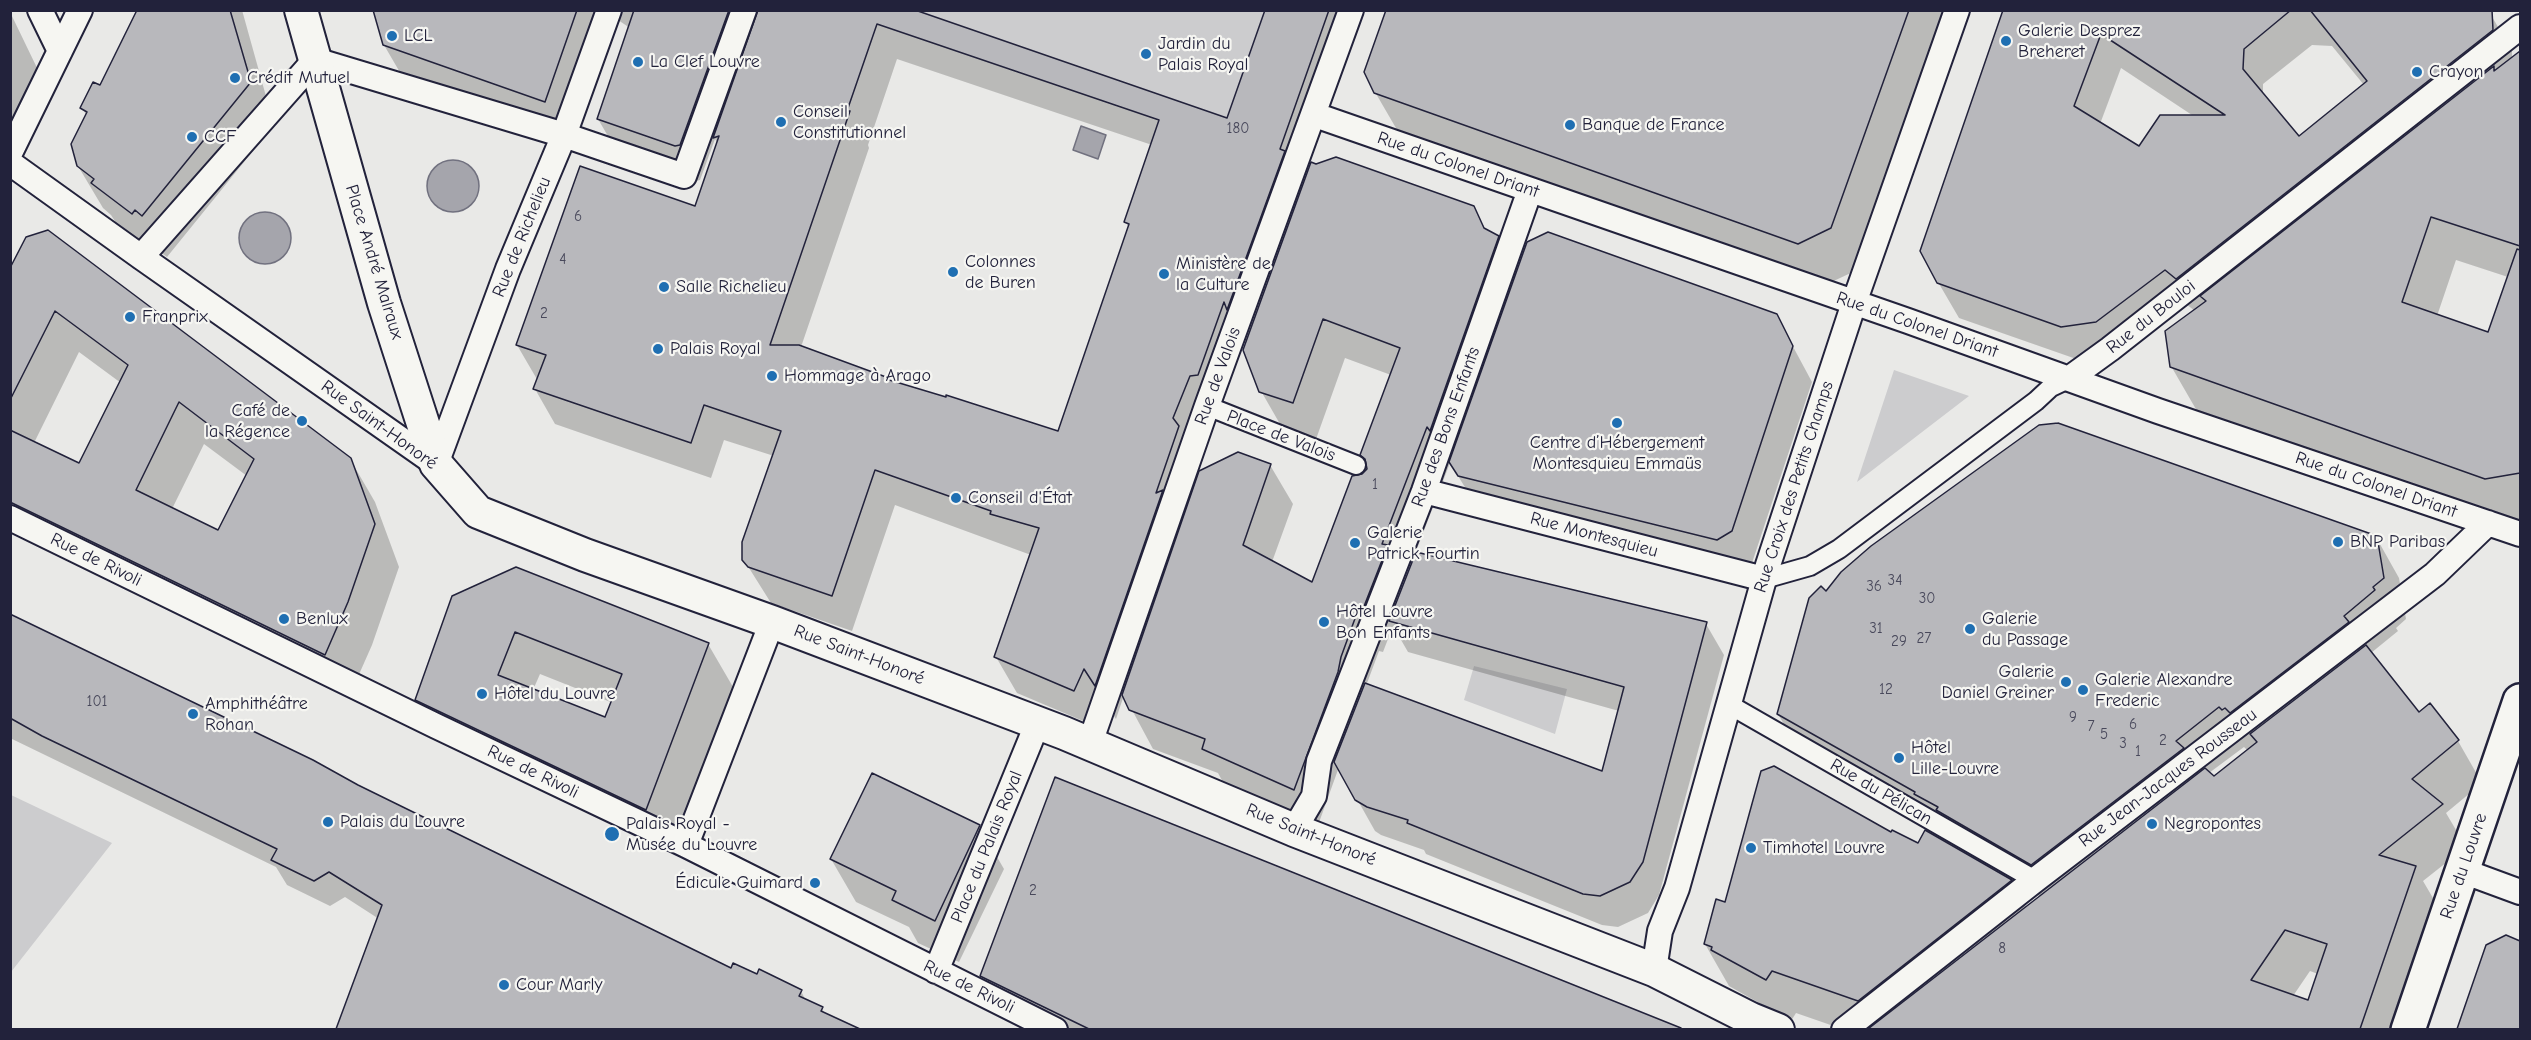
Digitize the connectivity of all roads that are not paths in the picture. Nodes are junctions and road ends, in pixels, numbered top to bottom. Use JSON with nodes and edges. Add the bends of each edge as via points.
{"nodes":[{"id":1,"x":40,"y":10,"type":"edge"},
{"id":2,"x":80,"y":10,"type":"edge"},
{"id":3,"x":301,"y":10,"type":"edge"},
{"id":4,"x":609,"y":10,"type":"edge"},
{"id":5,"x":744,"y":10,"type":"edge"},
{"id":6,"x":1351,"y":10,"type":"edge"},
{"id":7,"x":1957,"y":10,"type":"edge"},
{"id":8,"x":2520,"y":27,"type":"edge"},
{"id":9,"x":60,"y":51,"type":"junction"},
{"id":10,"x":315,"y":60,"type":"junction"},
{"id":11,"x":1315,"y":115,"type":"junction"},
{"id":12,"x":564,"y":135,"type":"junction"},
{"id":13,"x":10,"y":153,"type":"edge"},
{"id":14,"x":10,"y":163,"type":"edge"},
{"id":15,"x":1530,"y":190,"type":"junction"},
{"id":16,"x":141,"y":257,"type":"junction"},
{"id":17,"x":1854,"y":303,"type":"junction"},
{"id":18,"x":2070,"y":378,"type":"junction"},
{"id":19,"x":1207,"y":406,"type":"junction"},
{"id":20,"x":436,"y":464,"type":"junction"},
{"id":21,"x":1356,"y":465,"type":"dead end"},
{"id":22,"x":1424,"y":491,"type":"junction"},
{"id":23,"x":10,"y":518,"type":"edge"},
{"id":24,"x":2488,"y":523,"type":"junction"},
{"id":25,"x":2520,"y":534,"type":"edge"},
{"id":26,"x":1764,"y":579,"type":"junction"},
{"id":27,"x":772,"y":622,"type":"junction"},
{"id":28,"x":2520,"y":701,"type":"edge"},
{"id":29,"x":1728,"y":704,"type":"junction"},
{"id":30,"x":1038,"y":723,"type":"junction"},
{"id":31,"x":1090,"y":743,"type":"junction"},
{"id":32,"x":1294,"y":830,"type":"junction"},
{"id":33,"x":686,"y":845,"type":"junction"},
{"id":34,"x":2463,"y":871,"type":"junction"},
{"id":35,"x":2035,"y":880,"type":"junction"},
{"id":36,"x":2520,"y":892,"type":"edge"},
{"id":37,"x":1654,"y":970,"type":"junction"},
{"id":38,"x":936,"y":971,"type":"junction"},
{"id":39,"x":1759,"y":1026,"type":"edge"},
{"id":40,"x":1055,"y":1029,"type":"edge"},
{"id":41,"x":1844,"y":1029,"type":"edge"},
{"id":42,"x":2408,"y":1029,"type":"edge"}],
"edges":[{"from":1,"to":9,"type":"street"},
{"from":2,"to":9,"type":"street"},
{"from":3,"to":10,"type":"street","name":"Place André Malraux"},
{"from":4,"to":12,"type":"street","name":"Rue de Richelieu"},
{"from":5,"to":12,"type":"street","via":[[684,176]]},
{"from":6,"to":11,"type":"street","name":"Rue de Valois"},
{"from":7,"to":17,"type":"street","name":"Rue Croix des Petits Champs"},
{"from":8,"to":18,"type":"street","name":"Rue du Bouloi"},
{"from":9,"to":13,"type":"street"},
{"from":10,"to":12,"type":"street"},
{"from":10,"to":16,"type":"street"},
{"from":10,"to":20,"type":"street","name":"Place André Malraux","via":[[384,303]]},
{"from":11,"to":15,"type":"street","name":"Rue du Colonel Driant"},
{"from":11,"to":19,"type":"street","name":"Rue de Valois"},
{"from":12,"to":20,"type":"street","name":"Rue de Richelieu","via":[[508,269]]},
{"from":14,"to":16,"type":"street","name":"Rue Saint-Honoré"},
{"from":15,"to":17,"type":"street","name":"Rue du Colonel Driant"},
{"from":15,"to":22,"type":"street","name":"Rue des Bons Enfants"},
{"from":16,"to":20,"type":"street","name":"Rue Saint-Honoré"},
{"from":17,"to":18,"type":"street","name":"Rue du Colonel Driant"},
{"from":17,"to":26,"type":"street","name":"Rue Croix des Petits Champs"},
{"from":18,"to":24,"type":"street","name":"Rue du Colonel Driant"},
{"from":18,"to":26,"type":"street","name":"Rue du Bouloi","via":[[2050,387],[1839,549],[1810,566]]},
{"from":19,"to":21,"type":"street","name":"Place de Valois"},
{"from":19,"to":31,"type":"street","name":"Rue de Valois"},
{"from":20,"to":27,"type":"street","name":"Rue Saint-Honoré","via":[[478,512]]},
{"from":22,"to":26,"type":"street","name":"Rue Montesquieu"},
{"from":22,"to":32,"type":"street","name":"Rue des Bons Enfants","via":[[1319,761],[1314,796]]},
{"from":23,"to":33,"type":"street","name":"Rue de Rivoli"},
{"from":24,"to":25,"type":"street","name":"Rue du Colonel Driant"},
{"from":24,"to":35,"type":"street","name":"Rue Jean-Jacques Rousseau","via":[[2435,574]]},
{"from":26,"to":29,"type":"street","name":"Rue Croix des Petits Champs"},
{"from":27,"to":30,"type":"street","name":"Rue Saint-Honoré"},
{"from":27,"to":33,"type":"street"},
{"from":28,"to":34,"type":"main road","name":"Rue du Louvre"},
{"from":29,"to":35,"type":"street","name":"Rue du Pélican"},
{"from":29,"to":37,"type":"street","name":"Rue Croix des Petits Champs","via":[[1677,888],[1660,931]]},
{"from":30,"to":31,"type":"street","name":"Rue Saint-Honoré"},
{"from":30,"to":38,"type":"street","name":"Place du Palais Royal"},
{"from":31,"to":32,"type":"street","name":"Rue Saint-Honoré"},
{"from":32,"to":37,"type":"street","name":"Rue Saint-Honoré"},
{"from":33,"to":38,"type":"street","name":"Rue de Rivoli"},
{"from":34,"to":36,"type":"street"},
{"from":34,"to":42,"type":"main road","name":"Rue du Louvre"},
{"from":35,"to":41,"type":"street","name":"Rue Jean-Jacques Rousseau"},
{"from":37,"to":39,"type":"street","name":"Rue Saint-Honoré"},
{"from":38,"to":40,"type":"street","name":"Rue de Rivoli"}]}
